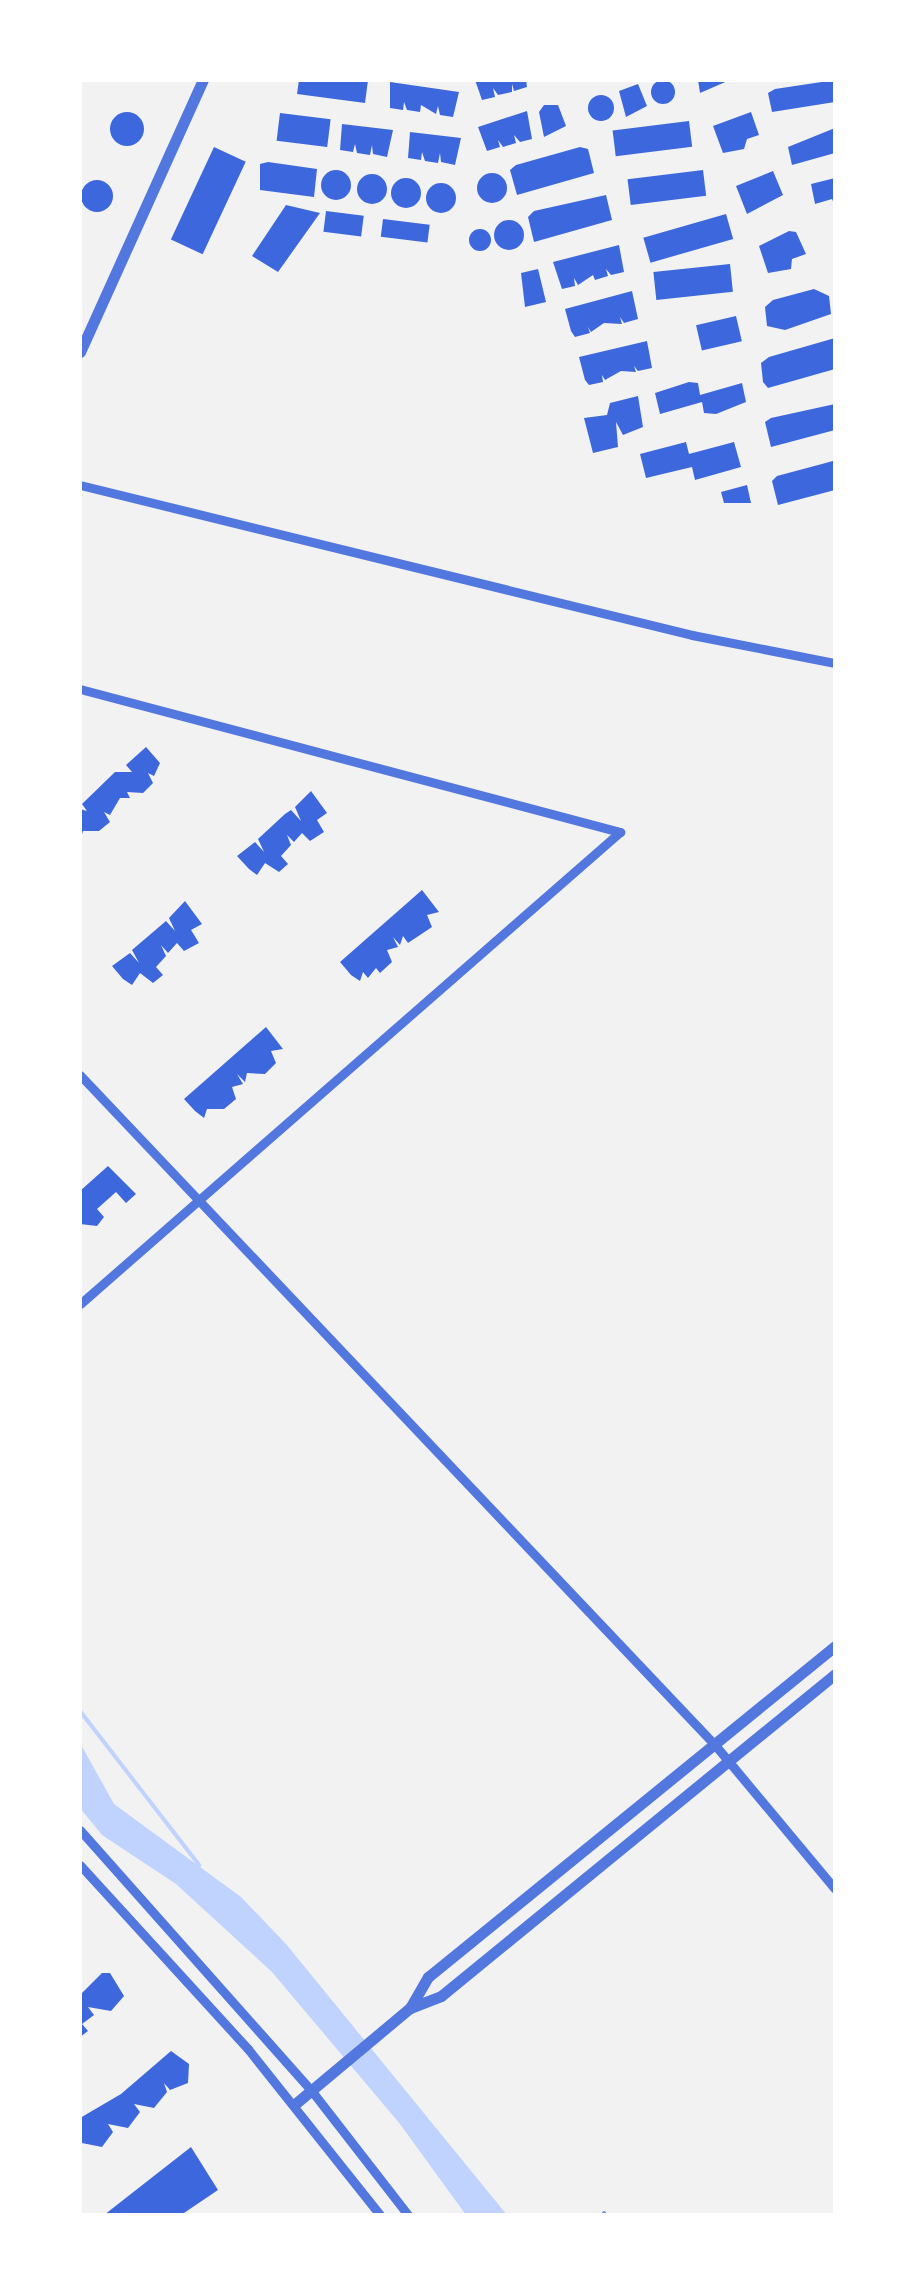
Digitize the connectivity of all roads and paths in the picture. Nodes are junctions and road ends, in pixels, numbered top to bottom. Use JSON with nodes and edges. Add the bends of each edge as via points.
{"nodes":[{"id":1,"x":203,"y":80,"type":"edge"},
{"id":2,"x":80,"y":352,"type":"edge"},
{"id":3,"x":80,"y":485,"type":"edge"},
{"id":4,"x":835,"y":663,"type":"edge"},
{"id":5,"x":80,"y":689,"type":"edge"},
{"id":6,"x":80,"y":1075,"type":"edge"},
{"id":7,"x":199,"y":1202,"type":"junction"},
{"id":8,"x":80,"y":1304,"type":"edge"},
{"id":9,"x":835,"y":1646,"type":"edge"},
{"id":10,"x":835,"y":1674,"type":"edge"},
{"id":11,"x":715,"y":1745,"type":"junction"},
{"id":12,"x":730,"y":1761,"type":"junction"},
{"id":13,"x":80,"y":1830,"type":"edge"},
{"id":14,"x":80,"y":1865,"type":"edge"},
{"id":15,"x":835,"y":1889,"type":"edge"},
{"id":16,"x":410,"y":2008,"type":"junction"},
{"id":17,"x":311,"y":2090,"type":"junction"},
{"id":18,"x":294,"y":2104,"type":"junction"},
{"id":19,"x":380,"y":2215,"type":"edge"},
{"id":20,"x":408,"y":2215,"type":"edge"}],
"edges":[{"from":1,"to":2,"type":"street"},
{"from":3,"to":4,"type":"street","via":[[692,636]]},
{"from":5,"to":7,"type":"street","via":[[620,832]]},
{"from":6,"to":7,"type":"street"},
{"from":7,"to":8,"type":"street"},
{"from":7,"to":11,"type":"street"},
{"from":9,"to":11,"type":"street"},
{"from":10,"to":12,"type":"street"},
{"from":11,"to":12,"type":"street"},
{"from":11,"to":16,"type":"street","via":[[428,1977]]},
{"from":12,"to":15,"type":"street"},
{"from":12,"to":16,"type":"street","via":[[442,1996]]},
{"from":13,"to":17,"type":"street"},
{"from":14,"to":18,"type":"street"},
{"from":16,"to":17,"type":"street"},
{"from":17,"to":18,"type":"street"},
{"from":17,"to":20,"type":"street"},
{"from":18,"to":19,"type":"street"}]}
